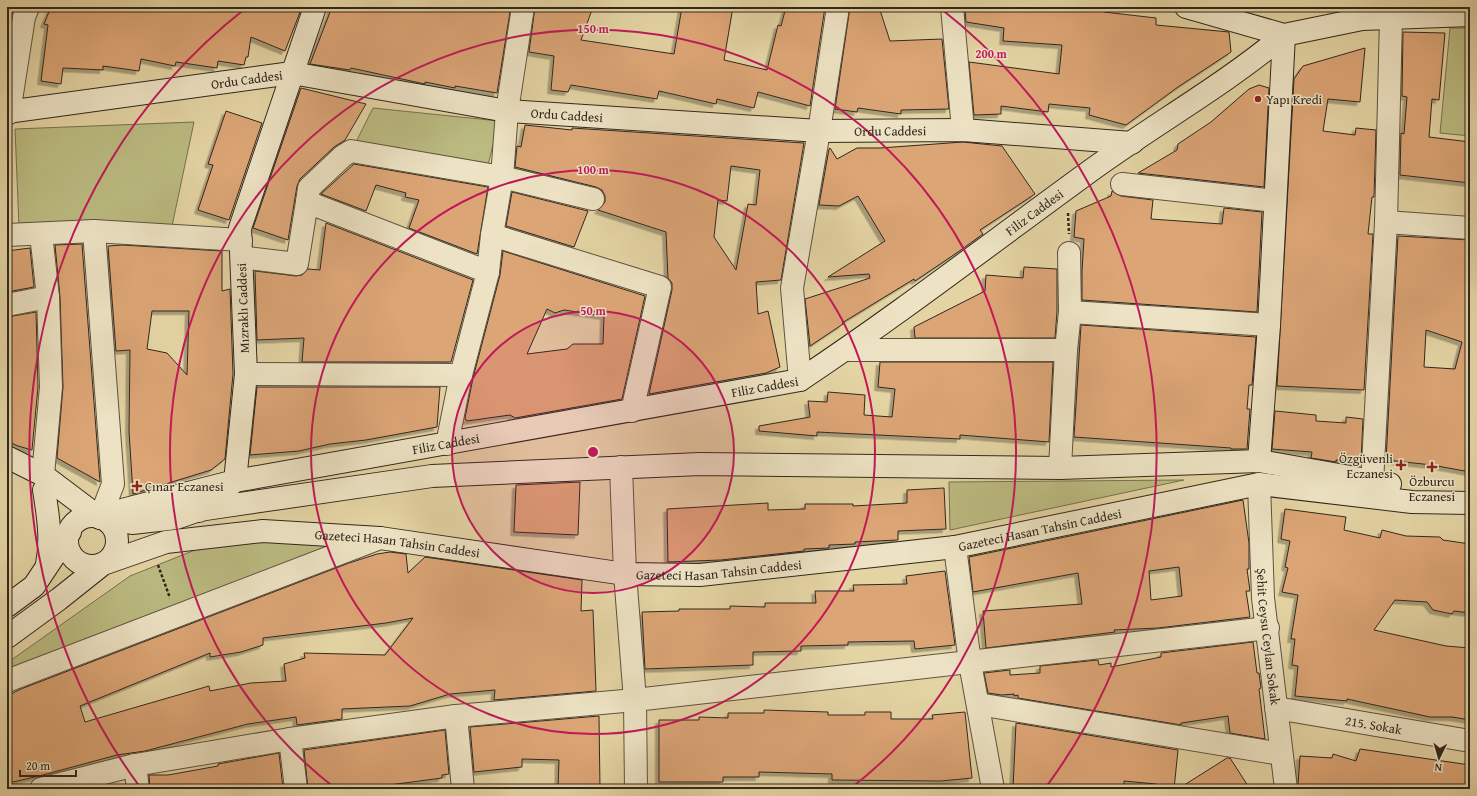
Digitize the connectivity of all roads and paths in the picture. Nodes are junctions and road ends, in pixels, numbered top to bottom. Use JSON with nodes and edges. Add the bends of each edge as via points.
{"nodes":[{"id":1,"x":28,"y":7,"type":"edge"},
{"id":2,"x":315,"y":7,"type":"edge"},
{"id":3,"x":522,"y":7,"type":"edge"},
{"id":4,"x":838,"y":7,"type":"edge"},
{"id":5,"x":952,"y":7,"type":"edge"},
{"id":6,"x":1193,"y":8,"type":"edge"},
{"id":7,"x":1361,"y":13,"type":"edge"},
{"id":8,"x":1470,"y":15,"type":"edge"},
{"id":9,"x":1391,"y":18,"type":"junction"},
{"id":10,"x":1236,"y":22,"type":"junction"},
{"id":11,"x":1284,"y":36,"type":"junction"},
{"id":12,"x":1254,"y":60,"type":"junction"},
{"id":13,"x":292,"y":73,"type":"junction"},
{"id":14,"x":507,"y":111,"type":"junction"},
{"id":15,"x":8,"y":112,"type":"edge"},
{"id":16,"x":963,"y":130,"type":"junction"},
{"id":17,"x":819,"y":131,"type":"junction"},
{"id":18,"x":1132,"y":143,"type":"junction"},
{"id":19,"x":502,"y":177,"type":"junction"},
{"id":20,"x":1122,"y":184,"type":"dead end"},
{"id":21,"x":1068,"y":188,"type":"junction"},
{"id":22,"x":593,"y":199,"type":"dead end"},
{"id":23,"x":1275,"y":201,"type":"junction"},
{"id":24,"x":307,"y":202,"type":"junction"},
{"id":25,"x":1386,"y":222,"type":"junction"},
{"id":26,"x":1470,"y":228,"type":"edge"},
{"id":27,"x":94,"y":231,"type":"junction"},
{"id":28,"x":41,"y":234,"type":"junction"},
{"id":29,"x":7,"y":235,"type":"edge"},
{"id":30,"x":492,"y":235,"type":"junction"},
{"id":31,"x":241,"y":249,"type":"junction"},
{"id":32,"x":1069,"y":253,"type":"joint"},
{"id":33,"x":488,"y":272,"type":"junction"},
{"id":34,"x":48,"y":296,"type":"junction"},
{"id":35,"x":7,"y":305,"type":"edge"},
{"id":36,"x":1070,"y":312,"type":"junction"},
{"id":37,"x":1269,"y":325,"type":"junction"},
{"id":38,"x":845,"y":350,"type":"junction"},
{"id":39,"x":1066,"y":350,"type":"junction"},
{"id":40,"x":246,"y":374,"type":"junction"},
{"id":41,"x":461,"y":375,"type":"junction"},
{"id":42,"x":800,"y":380,"type":"junction"},
{"id":43,"x":632,"y":411,"type":"junction"},
{"id":44,"x":447,"y":444,"type":"junction"},
{"id":45,"x":7,"y":457,"type":"edge"},
{"id":46,"x":1259,"y":462,"type":"junction"},
{"id":47,"x":621,"y":468,"type":"junction"},
{"id":48,"x":1060,"y":468,"type":"junction"},
{"id":49,"x":7,"y":469,"type":"edge"},
{"id":50,"x":235,"y":481,"type":"junction"},
{"id":51,"x":44,"y":483,"type":"junction"},
{"id":52,"x":1372,"y":483,"type":"junction"},
{"id":53,"x":1259,"y":484,"type":"junction"},
{"id":54,"x":1462,"y":502,"type":"edge"},
{"id":55,"x":200,"y":510,"type":"junction"},
{"id":56,"x":100,"y":518,"type":"junction"},
{"id":57,"x":70,"y":532,"type":"junction"},
{"id":58,"x":380,"y":538,"type":"junction"},
{"id":59,"x":159,"y":544,"type":"junction"},
{"id":60,"x":955,"y":547,"type":"junction"},
{"id":61,"x":103,"y":564,"type":"junction"},
{"id":62,"x":46,"y":570,"type":"junction"},
{"id":63,"x":625,"y":574,"type":"junction"},
{"id":64,"x":7,"y":606,"type":"edge"},
{"id":65,"x":176,"y":615,"type":"junction"},
{"id":66,"x":1268,"y":628,"type":"junction"},
{"id":67,"x":7,"y":637,"type":"edge"},
{"id":68,"x":970,"y":663,"type":"junction"},
{"id":69,"x":7,"y":681,"type":"edge"},
{"id":70,"x":635,"y":700,"type":"junction"},
{"id":71,"x":978,"y":704,"type":"junction"},
{"id":72,"x":1276,"y":708,"type":"junction"},
{"id":73,"x":456,"y":716,"type":"junction"},
{"id":74,"x":290,"y":739,"type":"junction"},
{"id":75,"x":1470,"y":741,"type":"edge"},
{"id":76,"x":1281,"y":754,"type":"junction"},
{"id":77,"x":136,"y":765,"type":"junction"},
{"id":78,"x":41,"y":789,"type":"edge"},
{"id":79,"x":138,"y":789,"type":"edge"},
{"id":80,"x":296,"y":789,"type":"edge"},
{"id":81,"x":462,"y":789,"type":"edge"},
{"id":82,"x":636,"y":789,"type":"edge"},
{"id":83,"x":993,"y":789,"type":"edge"},
{"id":84,"x":1286,"y":789,"type":"edge"}],
"edges":[{"from":1,"to":15,"type":"street","via":[[24,17]]},
{"from":2,"to":13,"type":"street","name":"Mızraklı Caddesi"},
{"from":3,"to":14,"type":"street"},
{"from":4,"to":17,"type":"street"},
{"from":5,"to":16,"type":"street"},
{"from":6,"to":10,"type":"street"},
{"from":7,"to":9,"type":"street"},
{"from":7,"to":11,"type":"street"},
{"from":8,"to":9,"type":"street"},
{"from":9,"to":25,"type":"street"},
{"from":10,"to":11,"type":"street"},
{"from":10,"to":12,"type":"street","via":[[1252,33],[1261,44]]},
{"from":11,"to":12,"type":"street","name":"Filiz Caddesi"},
{"from":11,"to":23,"type":"street"},
{"from":12,"to":18,"type":"street","name":"Filiz Caddesi"},
{"from":13,"to":14,"type":"street","name":"Ordu Caddesi"},
{"from":13,"to":15,"type":"street","name":"Ordu Caddesi"},
{"from":13,"to":31,"type":"street","name":"Mızraklı Caddesi","via":[[240,228]]},
{"from":14,"to":17,"type":"street","name":"Ordu Caddesi"},
{"from":14,"to":19,"type":"street"},
{"from":16,"to":17,"type":"street","name":"Ordu Caddesi"},
{"from":16,"to":18,"type":"street","name":"Ordu Caddesi"},
{"from":17,"to":42,"type":"street","via":[[792,288]]},
{"from":18,"to":21,"type":"street","name":"Filiz Caddesi"},
{"from":19,"to":22,"type":"street"},
{"from":19,"to":24,"type":"street","via":[[351,151],[309,188]]},
{"from":19,"to":30,"type":"street"},
{"from":20,"to":23,"type":"street"},
{"from":21,"to":32,"type":"path"},
{"from":21,"to":38,"type":"street","name":"Filiz Caddesi"},
{"from":23,"to":37,"type":"street"},
{"from":24,"to":31,"type":"street","via":[[297,264],[248,258]]},
{"from":24,"to":33,"type":"street"},
{"from":25,"to":26,"type":"street"},
{"from":25,"to":52,"type":"street"},
{"from":27,"to":28,"type":"street"},
{"from":27,"to":31,"type":"street"},
{"from":27,"to":56,"type":"street","via":[[113,484]]},
{"from":28,"to":29,"type":"street"},
{"from":28,"to":34,"type":"street"},
{"from":30,"to":33,"type":"street"},
{"from":30,"to":43,"type":"street","via":[[660,287]]},
{"from":31,"to":40,"type":"street","name":"Mızraklı Caddesi"},
{"from":32,"to":36,"type":"street"},
{"from":33,"to":41,"type":"street"},
{"from":34,"to":35,"type":"street"},
{"from":34,"to":51,"type":"street","via":[[51,387]]},
{"from":36,"to":37,"type":"street"},
{"from":36,"to":39,"type":"street"},
{"from":37,"to":46,"type":"street"},
{"from":38,"to":39,"type":"street"},
{"from":38,"to":42,"type":"street","name":"Filiz Caddesi"},
{"from":39,"to":48,"type":"street"},
{"from":40,"to":41,"type":"street"},
{"from":40,"to":50,"type":"street","name":"Mızraklı Caddesi"},
{"from":41,"to":44,"type":"street"},
{"from":42,"to":43,"type":"street","name":"Filiz Caddesi"},
{"from":43,"to":44,"type":"street","name":"Filiz Caddesi"},
{"from":44,"to":50,"type":"street","name":"Filiz Caddesi"},
{"from":45,"to":51,"type":"street"},
{"from":46,"to":48,"type":"street","name":"Gazeteci Hasan Tahsin Caddesi"},
{"from":46,"to":52,"type":"street","name":"Gazeteci Hasan Tahsin Caddesi"},
{"from":47,"to":48,"type":"street","name":"Gazeteci Hasan Tahsin Caddesi","via":[[700,464]]},
{"from":47,"to":55,"type":"street","name":"Gazeteci Hasan Tahsin Caddesi","via":[[432,476]]},
{"from":47,"to":63,"type":"street"},
{"from":49,"to":51,"type":"street"},
{"from":50,"to":55,"type":"street","name":"Filiz Caddesi"},
{"from":50,"to":56,"type":"street"},
{"from":51,"to":56,"type":"street"},
{"from":51,"to":57,"type":"street","via":[[61,505]]},
{"from":51,"to":62,"type":"street","via":[[50,526],[50,550]]},
{"from":52,"to":54,"type":"street","name":"Gazeteci Hasan Tahsin Caddesi","via":[[1413,487]]},
{"from":53,"to":54,"type":"street","name":"Gazeteci Hasan Tahsin Caddesi","via":[[1412,502]]},
{"from":53,"to":60,"type":"street","name":"Gazeteci Hasan Tahsin Caddesi"},
{"from":53,"to":66,"type":"street","name":"Şehit Ceysu Ceylan Sokak","via":[[1263,598]]},
{"from":55,"to":56,"type":"street","name":"Gazeteci Hasan Tahsin Caddesi","via":[[176,518],[132,523]]},
{"from":55,"to":59,"type":"street","name":"Filiz Caddesi"},
{"from":56,"to":57,"type":"street","via":[[85,518],[73,526]]},
{"from":56,"to":61,"type":"street","via":[[107,522],[116,535],[115,552]]},
{"from":57,"to":61,"type":"street","via":[[68,546],[75,559],[88,566]]},
{"from":57,"to":62,"type":"street"},
{"from":58,"to":59,"type":"street","name":"Gazeteci Hasan Tahsin Caddesi","via":[[263,531]]},
{"from":58,"to":63,"type":"street","name":"Gazeteci Hasan Tahsin Caddesi"},
{"from":58,"to":65,"type":"street"},
{"from":59,"to":61,"type":"street","name":"Gazeteci Hasan Tahsin Caddesi"},
{"from":59,"to":65,"type":"path"},
{"from":60,"to":63,"type":"street","name":"Gazeteci Hasan Tahsin Caddesi","via":[[700,575]]},
{"from":60,"to":68,"type":"street"},
{"from":61,"to":67,"type":"street","name":"Gazeteci Hasan Tahsin Caddesi"},
{"from":62,"to":64,"type":"street","via":[[34,586]]},
{"from":63,"to":70,"type":"street"},
{"from":65,"to":69,"type":"street"},
{"from":66,"to":68,"type":"street"},
{"from":66,"to":72,"type":"street","name":"Şehit Ceysu Ceylan Sokak"},
{"from":68,"to":70,"type":"street"},
{"from":68,"to":71,"type":"street"},
{"from":70,"to":73,"type":"street"},
{"from":70,"to":82,"type":"street"},
{"from":71,"to":76,"type":"street"},
{"from":71,"to":83,"type":"street"},
{"from":72,"to":75,"type":"street","name":"215. Sokak"},
{"from":72,"to":76,"type":"street","name":"Şehit Ceysu Ceylan Sokak"},
{"from":73,"to":74,"type":"street"},
{"from":73,"to":81,"type":"street"},
{"from":74,"to":77,"type":"street"},
{"from":74,"to":80,"type":"street"},
{"from":76,"to":84,"type":"street","name":"Şehit Ceysu Ceylan Sokak"},
{"from":77,"to":78,"type":"street"},
{"from":77,"to":79,"type":"street"}]}
